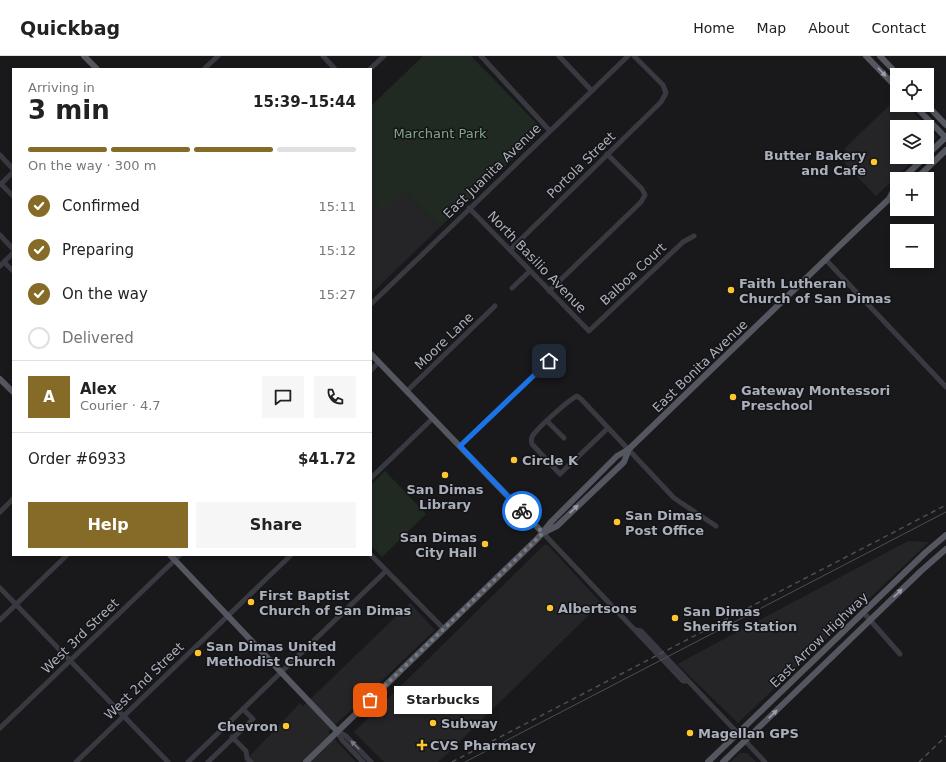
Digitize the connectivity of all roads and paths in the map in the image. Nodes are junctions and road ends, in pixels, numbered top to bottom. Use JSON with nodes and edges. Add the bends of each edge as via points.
{"nodes":[{"id":1,"x":84,"y":56,"type":"edge"},
{"id":2,"x":218,"y":56,"type":"edge"},
{"id":3,"x":322,"y":56,"type":"edge"},
{"id":4,"x":384,"y":56,"type":"edge"},
{"id":5,"x":481,"y":56,"type":"edge"},
{"id":6,"x":559,"y":56,"type":"edge"},
{"id":7,"x":628,"y":56,"type":"edge"},
{"id":8,"x":634,"y":56,"type":"edge"},
{"id":9,"x":866,"y":56,"type":"edge"},
{"id":10,"x":880,"y":56,"type":"edge"},
{"id":11,"x":96,"y":68,"type":"edge"},
{"id":12,"x":205,"y":68,"type":"edge"},
{"id":13,"x":334,"y":68,"type":"edge"},
{"id":14,"x":371,"y":68,"type":"edge"},
{"id":15,"x":891,"y":68,"type":"edge"},
{"id":16,"x":890,"y":81,"type":"edge"},
{"id":17,"x":592,"y":91,"type":"junction"},
{"id":18,"x":921,"y":112,"type":"edge"},
{"id":19,"x":934,"y":112,"type":"edge"},
{"id":20,"x":946,"y":125,"type":"edge"},
{"id":21,"x":550,"y":131,"type":"junction"},
{"id":22,"x":946,"y":138,"type":"edge"},
{"id":23,"x":934,"y":149,"type":"edge"},
{"id":24,"x":946,"y":150,"type":"edge"},
{"id":25,"x":607,"y":154,"type":"junction"},
{"id":26,"x":0,"y":155,"type":"edge"},
{"id":27,"x":918,"y":164,"type":"edge"},
{"id":28,"x":12,"y":168,"type":"edge"},
{"id":29,"x":909,"y":172,"type":"edge"},
{"id":30,"x":923,"y":172,"type":"edge"},
{"id":31,"x":12,"y":173,"type":"edge"},
{"id":32,"x":12,"y":195,"type":"edge"},
{"id":33,"x":890,"y":195,"type":"edge"},
{"id":34,"x":888,"y":199,"type":"joint"},
{"id":35,"x":469,"y":208,"type":"junction"},
{"id":36,"x":0,"y":235,"type":"edge"},
{"id":37,"x":694,"y":236,"type":"dead end"},
{"id":38,"x":12,"y":248,"type":"edge"},
{"id":39,"x":510,"y":250,"type":"junction"},
{"id":40,"x":12,"y":254,"type":"edge"},
{"id":41,"x":826,"y":260,"type":"junction"},
{"id":42,"x":2,"y":264,"type":"edge"},
{"id":43,"x":12,"y":270,"type":"edge"},
{"id":44,"x":530,"y":271,"type":"junction"},
{"id":45,"x":512,"y":288,"type":"dead end"},
{"id":46,"x":549,"y":291,"type":"junction"},
{"id":47,"x":372,"y":303,"type":"edge"},
{"id":48,"x":495,"y":306,"type":"dead end"},
{"id":49,"x":589,"y":331,"type":"joint"},
{"id":50,"x":372,"y":355,"type":"edge"},
{"id":51,"x":549,"y":361,"type":"dead end"},
{"id":52,"x":379,"y":362,"type":"junction"},
{"id":53,"x":372,"y":369,"type":"edge"},
{"id":54,"x":1,"y":382,"type":"edge"},
{"id":55,"x":946,"y":387,"type":"edge"},
{"id":56,"x":12,"y":391,"type":"edge"},
{"id":57,"x":407,"y":391,"type":"junction"},
{"id":58,"x":433,"y":418,"type":"junction"},
{"id":59,"x":548,"y":422,"type":"junction"},
{"id":60,"x":608,"y":428,"type":"junction"},
{"id":61,"x":564,"y":438,"type":"dead end"},
{"id":62,"x":460,"y":446,"type":"junction"},
{"id":63,"x":629,"y":449,"type":"junction"},
{"id":64,"x":372,"y":477,"type":"edge"},
{"id":65,"x":12,"y":500,"type":"edge"},
{"id":66,"x":0,"y":512,"type":"edge"},
{"id":67,"x":716,"y":526,"type":"dead end"},
{"id":68,"x":543,"y":533,"type":"junction"},
{"id":69,"x":946,"y":535,"type":"edge"},
{"id":70,"x":946,"y":549,"type":"edge"},
{"id":71,"x":66,"y":556,"type":"edge"},
{"id":72,"x":290,"y":556,"type":"edge"},
{"id":73,"x":372,"y":556,"type":"edge"},
{"id":74,"x":172,"y":557,"type":"edge"},
{"id":75,"x":386,"y":571,"type":"junction"},
{"id":76,"x":0,"y":588,"type":"edge"},
{"id":77,"x":16,"y":604,"type":"junction"},
{"id":78,"x":863,"y":612,"type":"junction"},
{"id":79,"x":227,"y":616,"type":"junction"},
{"id":80,"x":0,"y":620,"type":"edge"},
{"id":81,"x":870,"y":620,"type":"junction"},
{"id":82,"x":444,"y":630,"type":"junction"},
{"id":83,"x":900,"y":654,"type":"dead end"},
{"id":84,"x":70,"y":661,"type":"junction"},
{"id":85,"x":282,"y":672,"type":"junction"},
{"id":86,"x":243,"y":709,"type":"junction"},
{"id":87,"x":124,"y":716,"type":"junction"},
{"id":88,"x":0,"y":728,"type":"edge"},
{"id":89,"x":337,"y":731,"type":"junction"},
{"id":90,"x":737,"y":733,"type":"junction"},
{"id":91,"x":232,"y":738,"type":"junction"},
{"id":92,"x":745,"y":741,"type":"junction"},
{"id":93,"x":247,"y":761,"type":"edge"},
{"id":94,"x":76,"y":762,"type":"edge"},
{"id":95,"x":168,"y":762,"type":"edge"},
{"id":96,"x":188,"y":762,"type":"edge"},
{"id":97,"x":208,"y":762,"type":"edge"},
{"id":98,"x":306,"y":762,"type":"edge"},
{"id":99,"x":363,"y":762,"type":"edge"},
{"id":100,"x":371,"y":762,"type":"edge"},
{"id":101,"x":708,"y":762,"type":"edge"},
{"id":102,"x":723,"y":762,"type":"edge"},
{"id":103,"x":765,"y":762,"type":"edge"}],
"edges":[{"from":1,"to":11,"type":"main road"},
{"from":2,"to":12,"type":"street"},
{"from":3,"to":13,"type":"street"},
{"from":4,"to":14,"type":"street"},
{"from":5,"to":21,"type":"street"},
{"from":6,"to":17,"type":"street"},
{"from":7,"to":17,"type":"street","name":"East Juanita Avenue"},
{"from":8,"to":25,"type":"street","name":"Portola Street","via":[[663,85],[666,94],[661,102]]},
{"from":9,"to":16,"type":"main road","one_way":true},
{"from":10,"to":15,"type":"main road"},
{"from":17,"to":21,"type":"street","name":"East Juanita Avenue"},
{"from":18,"to":22,"type":"main road"},
{"from":19,"to":20,"type":"main road"},
{"from":21,"to":35,"type":"street","name":"East Juanita Avenue"},
{"from":22,"to":23,"type":"main road"},
{"from":24,"to":30,"type":"main road"},
{"from":25,"to":39,"type":"street","name":"Portola Street"},
{"from":25,"to":46,"type":"street","via":[[645,195],[641,202]]},
{"from":26,"to":28,"type":"street"},
{"from":27,"to":29,"type":"main road"},
{"from":31,"to":32,"type":"street","via":[[1,184]]},
{"from":33,"to":34,"type":"main road","name":"East Bonita Avenue"},
{"from":34,"to":41,"type":"main road","name":"East Bonita Avenue"},
{"from":35,"to":39,"type":"street","name":"North Basilio Avenue"},
{"from":35,"to":47,"type":"street","name":"East Juanita Avenue"},
{"from":36,"to":38,"type":"street"},
{"from":37,"to":49,"type":"street","name":"Balboa Court","via":[[683,242]]},
{"from":39,"to":44,"type":"street","name":"North Basilio Avenue"},
{"from":40,"to":42,"type":"street"},
{"from":41,"to":55,"type":"street"},
{"from":41,"to":63,"type":"main road","name":"East Bonita Avenue"},
{"from":42,"to":43,"type":"street"},
{"from":44,"to":45,"type":"street"},
{"from":44,"to":46,"type":"street","name":"North Basilio Avenue"},
{"from":46,"to":49,"type":"street","name":"North Basilio Avenue"},
{"from":48,"to":57,"type":"street","name":"Moore Lane"},
{"from":50,"to":52,"type":"main road"},
{"from":51,"to":62,"type":"street"},
{"from":52,"to":53,"type":"street"},
{"from":52,"to":57,"type":"main road"},
{"from":54,"to":56,"type":"main road"},
{"from":57,"to":58,"type":"main road"},
{"from":58,"to":62,"type":"main road"},
{"from":58,"to":64,"type":"street"},
{"from":59,"to":60,"type":"street","via":[[577,396]]},
{"from":59,"to":60,"type":"street","via":[[532,436],[531,441],[560,474]]},
{"from":59,"to":61,"type":"street"},
{"from":60,"to":63,"type":"street"},
{"from":62,"to":68,"type":"main road"},
{"from":63,"to":67,"type":"street","via":[[674,498]]},
{"from":63,"to":68,"type":"main road","name":"East Bonita Avenue","via":[[617,456]]},
{"from":65,"to":66,"type":"street"},
{"from":68,"to":82,"type":"main road","name":"East Bonita Avenue"},
{"from":68,"to":90,"type":"street","via":[[636,630],[641,631],[686,677]]},
{"from":69,"to":78,"type":"main road","name":"East Arrow Highway"},
{"from":81,"to":70,"type":"main road","name":"East Arrow Highway","one_way":true},
{"from":71,"to":77,"type":"street"},
{"from":72,"to":79,"type":"street","name":"West 2nd Street"},
{"from":73,"to":75,"type":"street"},
{"from":74,"to":79,"type":"main road"},
{"from":74,"to":84,"type":"street","name":"West 3rd Street"},
{"from":75,"to":82,"type":"street"},
{"from":75,"to":85,"type":"street"},
{"from":76,"to":77,"type":"street"},
{"from":77,"to":80,"type":"street"},
{"from":77,"to":84,"type":"street"},
{"from":78,"to":81,"type":"street"},
{"from":78,"to":90,"type":"main road","name":"East Arrow Highway"},
{"from":79,"to":85,"type":"main road"},
{"from":79,"to":87,"type":"street","name":"West 2nd Street"},
{"from":81,"to":83,"type":"street"},
{"from":92,"to":81,"type":"main road","name":"East Arrow Highway","one_way":true},
{"from":82,"to":89,"type":"main road","name":"East Bonita Avenue"},
{"from":84,"to":87,"type":"street"},
{"from":84,"to":88,"type":"street","name":"West 3rd Street"},
{"from":85,"to":86,"type":"street"},
{"from":85,"to":89,"type":"main road"},
{"from":86,"to":91,"type":"street","via":[[253,719]]},
{"from":86,"to":96,"type":"street"},
{"from":87,"to":94,"type":"street","name":"West 2nd Street"},
{"from":87,"to":95,"type":"street"},
{"from":89,"to":98,"type":"main road","name":"East Bonita Avenue"},
{"from":89,"to":99,"type":"street"},
{"from":100,"to":89,"type":"street","one_way":true,"via":[[346,736]]},
{"from":90,"to":92,"type":"street"},
{"from":90,"to":101,"type":"main road","name":"East Arrow Highway"},
{"from":91,"to":93,"type":"street","via":[[246,751]]},
{"from":91,"to":97,"type":"street"},
{"from":92,"to":102,"type":"main road","name":"East Arrow Highway"},
{"from":92,"to":103,"type":"street"}]}
